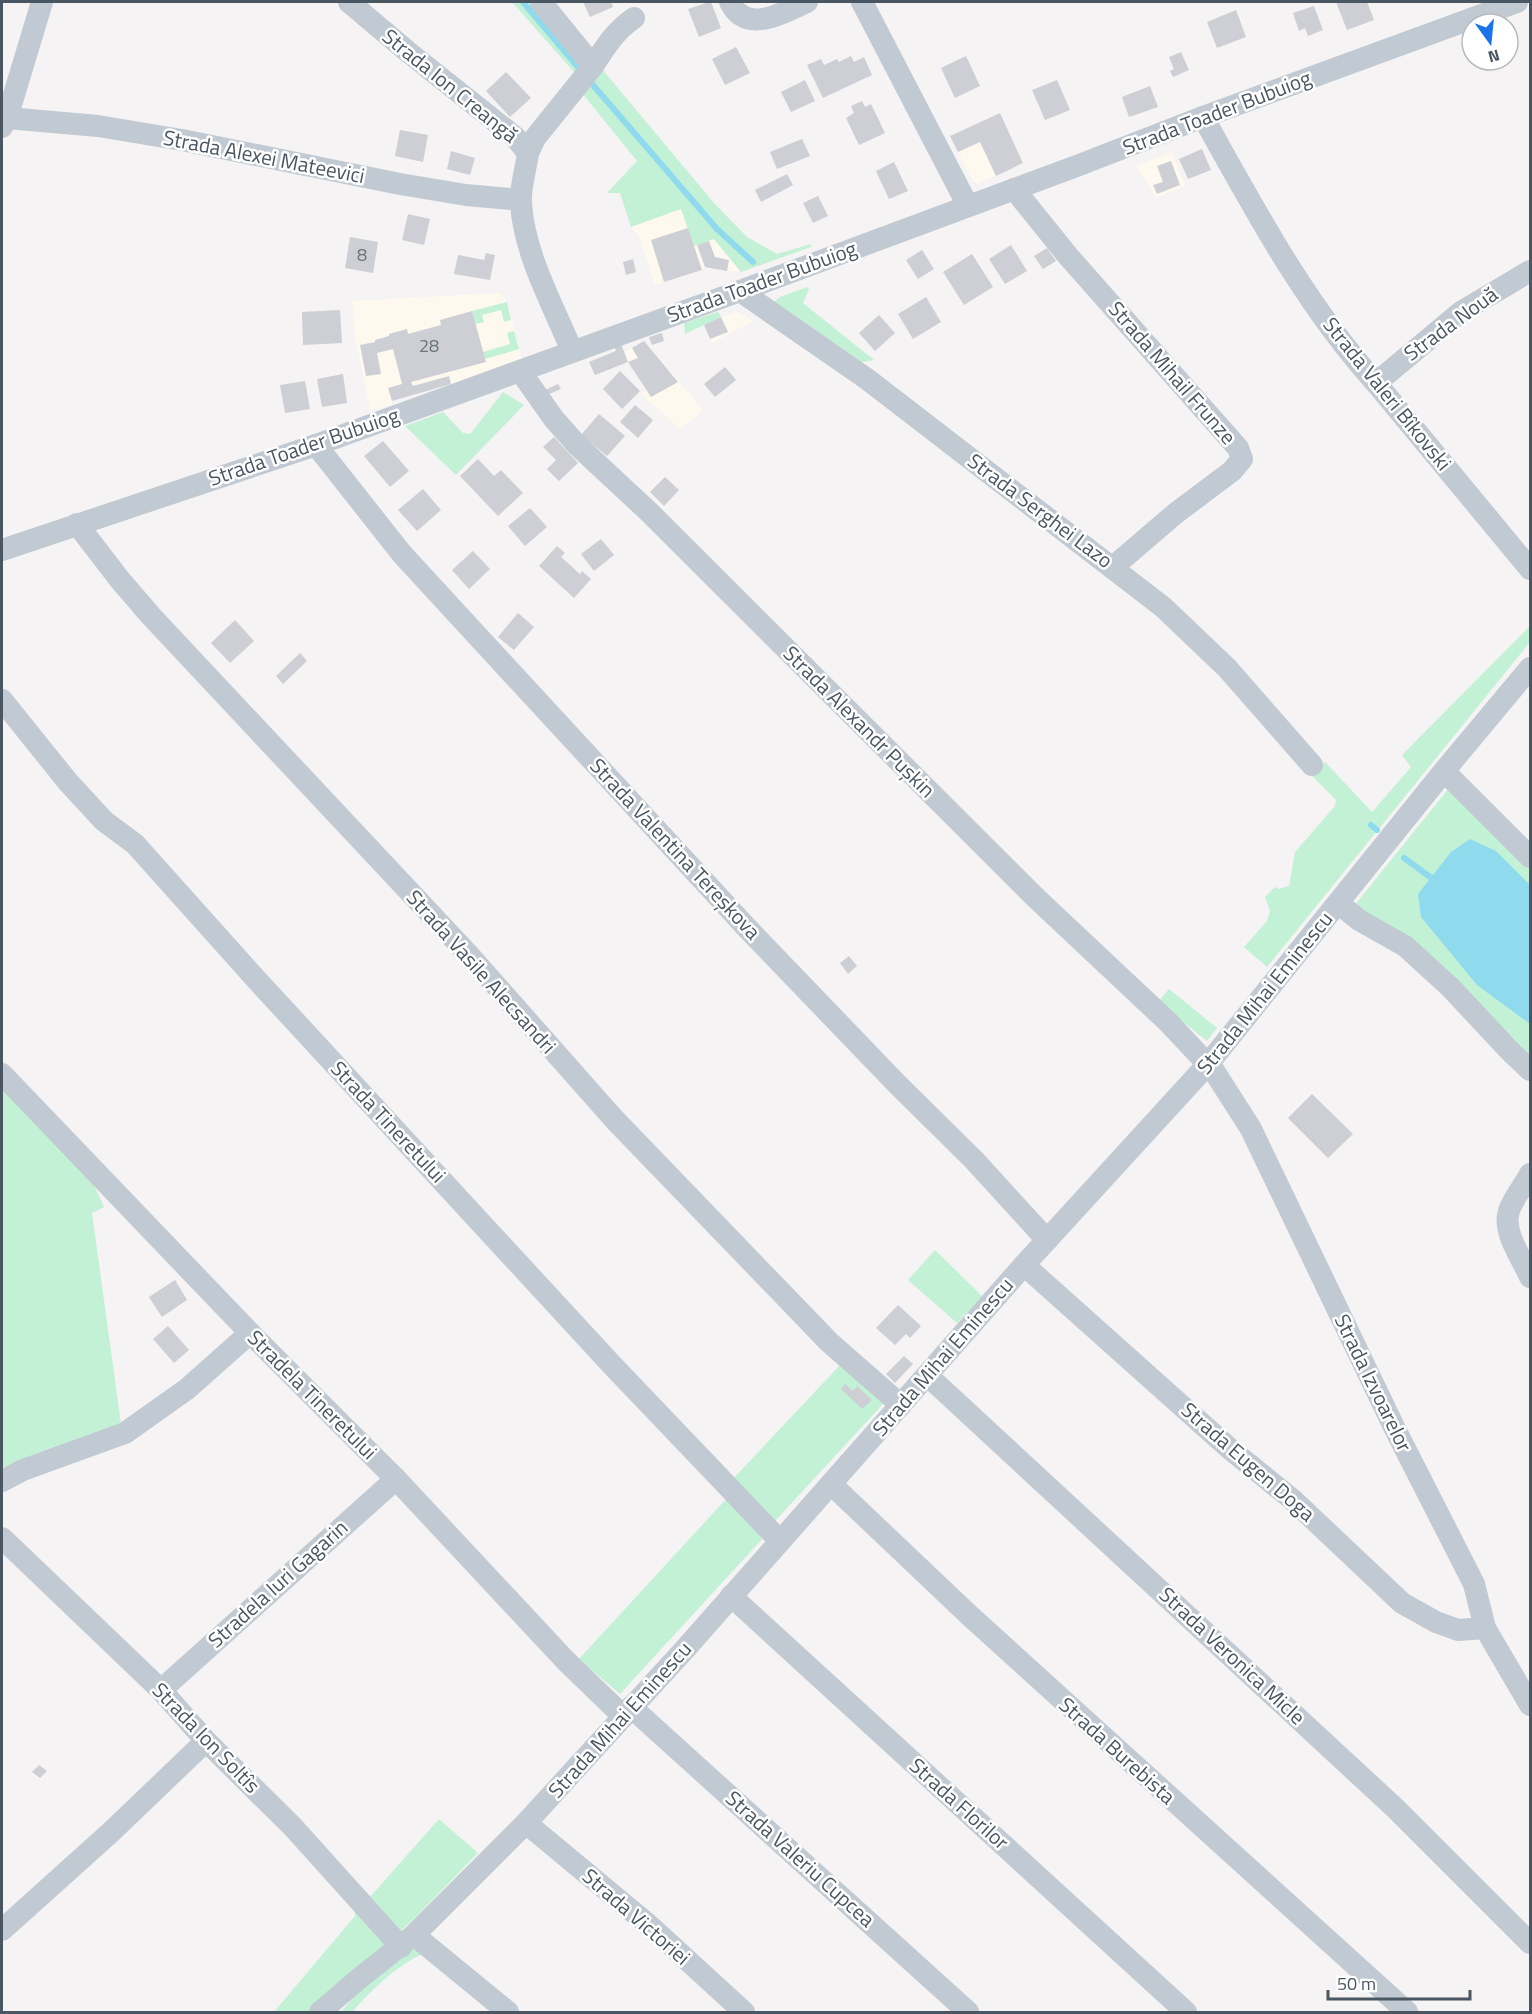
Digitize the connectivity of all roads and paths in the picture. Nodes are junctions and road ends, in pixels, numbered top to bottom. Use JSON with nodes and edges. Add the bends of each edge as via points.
{"nodes":[{"id":1,"x":42,"y":2,"type":"edge"},
{"id":2,"x":349,"y":2,"type":"edge"},
{"id":3,"x":541,"y":2,"type":"edge"},
{"id":4,"x":730,"y":2,"type":"edge"},
{"id":5,"x":807,"y":2,"type":"edge"},
{"id":6,"x":862,"y":2,"type":"edge"},
{"id":7,"x":1517,"y":2,"type":"edge"},
{"id":8,"x":634,"y":18,"type":"dead end"},
{"id":9,"x":593,"y":66,"type":"junction"},
{"id":10,"x":1203,"y":117,"type":"junction"},
{"id":11,"x":4,"y":123,"type":"edge"},
{"id":12,"x":528,"y":153,"type":"junction"},
{"id":13,"x":1014,"y":189,"type":"junction"},
{"id":14,"x":521,"y":200,"type":"junction"},
{"id":15,"x":968,"y":206,"type":"junction"},
{"id":16,"x":1530,"y":271,"type":"edge"},
{"id":17,"x":740,"y":291,"type":"junction"},
{"id":18,"x":572,"y":351,"type":"junction"},
{"id":19,"x":520,"y":371,"type":"junction"},
{"id":20,"x":1376,"y":383,"type":"junction"},
{"id":21,"x":316,"y":445,"type":"junction"},
{"id":22,"x":77,"y":524,"type":"junction"},
{"id":23,"x":2,"y":550,"type":"edge"},
{"id":24,"x":1113,"y":567,"type":"junction"},
{"id":25,"x":1530,"y":569,"type":"edge"},
{"id":26,"x":1530,"y":668,"type":"edge"},
{"id":27,"x":2,"y":700,"type":"edge"},
{"id":28,"x":1312,"y":765,"type":"dead end"},
{"id":29,"x":1444,"y":771,"type":"junction"},
{"id":30,"x":1530,"y":857,"type":"edge"},
{"id":31,"x":1338,"y":903,"type":"junction"},
{"id":32,"x":1208,"y":1064,"type":"junction"},
{"id":33,"x":1530,"y":1070,"type":"edge"},
{"id":34,"x":2,"y":1074,"type":"edge"},
{"id":35,"x":1530,"y":1174,"type":"edge"},
{"id":36,"x":1047,"y":1240,"type":"junction"},
{"id":37,"x":1024,"y":1265,"type":"junction"},
{"id":38,"x":1530,"y":1276,"type":"edge"},
{"id":39,"x":250,"y":1333,"type":"junction"},
{"id":40,"x":927,"y":1376,"type":"junction"},
{"id":41,"x":901,"y":1405,"type":"junction"},
{"id":42,"x":396,"y":1479,"type":"junction"},
{"id":43,"x":2,"y":1481,"type":"edge"},
{"id":44,"x":831,"y":1484,"type":"junction"},
{"id":45,"x":2,"y":1538,"type":"edge"},
{"id":46,"x":780,"y":1541,"type":"junction"},
{"id":47,"x":731,"y":1596,"type":"junction"},
{"id":48,"x":1485,"y":1628,"type":"junction"},
{"id":49,"x":161,"y":1690,"type":"junction"},
{"id":50,"x":1530,"y":1705,"type":"edge"},
{"id":51,"x":627,"y":1711,"type":"junction"},
{"id":52,"x":206,"y":1741,"type":"junction"},
{"id":53,"x":526,"y":1823,"type":"junction"},
{"id":54,"x":2,"y":1930,"type":"edge"},
{"id":55,"x":407,"y":1941,"type":"junction"},
{"id":56,"x":1530,"y":1943,"type":"edge"},
{"id":57,"x":320,"y":2013,"type":"edge"},
{"id":58,"x":508,"y":2013,"type":"edge"},
{"id":59,"x":744,"y":2013,"type":"edge"},
{"id":60,"x":968,"y":2013,"type":"edge"},
{"id":61,"x":1186,"y":2013,"type":"edge"},
{"id":62,"x":1407,"y":2013,"type":"edge"}],
"edges":[{"from":1,"to":11,"type":"street"},
{"from":2,"to":12,"type":"street","name":"Strada Ion Creangă","via":[[515,137]]},
{"from":3,"to":9,"type":"street"},
{"from":4,"to":5,"type":"street","via":[[736,13],[761,20]]},
{"from":6,"to":15,"type":"street"},
{"from":7,"to":10,"type":"street","name":"Strada Toader Bubuiog"},
{"from":8,"to":9,"type":"street","via":[[610,38]]},
{"from":9,"to":12,"type":"street","via":[[535,138]]},
{"from":10,"to":13,"type":"street","name":"Strada Toader Bubuiog"},
{"from":10,"to":20,"type":"street","name":"Strada Valeri Bîkovski","via":[[1294,273],[1352,357]]},
{"from":11,"to":14,"type":"street","name":"Strada Alexei Mateevici","via":[[98,126],[400,184]]},
{"from":12,"to":14,"type":"street","name":"Strada Ion Creangă"},
{"from":13,"to":15,"type":"street","name":"Strada Toader Bubuiog"},
{"from":13,"to":24,"type":"street","name":"Strada Mihail Frunze","via":[[1238,448],[1242,459]]},
{"from":14,"to":18,"type":"street","name":"Strada Ion Creangă","via":[[529,248]]},
{"from":15,"to":17,"type":"street","name":"Strada Toader Bubuiog"},
{"from":16,"to":20,"type":"street","name":"Strada Nouă","via":[[1461,312]]},
{"from":17,"to":18,"type":"street","name":"Strada Toader Bubuiog"},
{"from":17,"to":24,"type":"street","name":"Strada Serghei Lazo","via":[[867,379]]},
{"from":18,"to":19,"type":"street","name":"Strada Toader Bubuiog"},
{"from":19,"to":21,"type":"street","name":"Strada Toader Bubuiog"},
{"from":19,"to":32,"type":"street","name":"Strada Alexandr Pușkin","via":[[577,445]]},
{"from":20,"to":25,"type":"street","name":"Strada Valeri Bîkovski"},
{"from":21,"to":22,"type":"street","name":"Strada Toader Bubuiog"},
{"from":21,"to":36,"type":"street","name":"Strada Valentina Tereșkova","via":[[402,554],[748,929]]},
{"from":22,"to":23,"type":"street","name":"Strada Toader Bubuiog"},
{"from":22,"to":41,"type":"street","name":"Strada Vasile Alecsandri","via":[[151,616],[468,954],[614,1119],[829,1341]]},
{"from":24,"to":28,"type":"street","name":"Strada Serghei Lazo","via":[[1163,607],[1227,668]]},
{"from":26,"to":29,"type":"street","name":"Strada Mihai Eminescu"},
{"from":27,"to":46,"type":"street","name":"Strada Tineretului","via":[[104,821],[135,844],[620,1373]]},
{"from":29,"to":30,"type":"street"},
{"from":29,"to":31,"type":"street","name":"Strada Mihai Eminescu"},
{"from":31,"to":32,"type":"street","name":"Strada Mihai Eminescu"},
{"from":31,"to":33,"type":"street","via":[[1405,946]]},
{"from":32,"to":36,"type":"street","name":"Strada Mihai Eminescu"},
{"from":32,"to":48,"type":"street","name":"Strada Izvoarelor","via":[[1251,1129],[1394,1427],[1452,1538],[1474,1584]]},
{"from":34,"to":39,"type":"street","name":"Stradela Tineretului"},
{"from":35,"to":38,"type":"street","via":[[1509,1208],[1507,1219],[1509,1232]]},
{"from":36,"to":37,"type":"street","name":"Strada Mihai Eminescu"},
{"from":37,"to":40,"type":"street","name":"Strada Mihai Eminescu"},
{"from":37,"to":48,"type":"street","name":"Strada Eugen Doga","via":[[1230,1449],[1293,1500],[1402,1603],[1458,1630]]},
{"from":39,"to":42,"type":"street","name":"Stradela Tineretului"},
{"from":39,"to":43,"type":"street","via":[[187,1389],[124,1432]]},
{"from":40,"to":41,"type":"street","name":"Strada Mihai Eminescu"},
{"from":40,"to":56,"type":"street","name":"Strada Veronica Micle","via":[[1395,1808]]},
{"from":41,"to":44,"type":"street","name":"Strada Mihai Eminescu"},
{"from":42,"to":49,"type":"street","name":"Stradela Iuri Gagarin"},
{"from":42,"to":51,"type":"street","name":"Stradela Tineretului","via":[[566,1661]]},
{"from":44,"to":46,"type":"street","name":"Strada Mihai Eminescu"},
{"from":44,"to":62,"type":"street","name":"Strada Burebista","via":[[969,1615]]},
{"from":45,"to":49,"type":"street","name":"Strada Ion Soltîs"},
{"from":46,"to":47,"type":"street","name":"Strada Mihai Eminescu"},
{"from":47,"to":51,"type":"street","name":"Strada Mihai Eminescu"},
{"from":47,"to":61,"type":"street","name":"Strada Florilor"},
{"from":48,"to":50,"type":"street","name":"Strada Izvoarelor"},
{"from":49,"to":52,"type":"street","name":"Strada Ion Soltîs"},
{"from":51,"to":53,"type":"street","name":"Strada Mihai Eminescu"},
{"from":51,"to":60,"type":"street","name":"Strada Valeriu Cupcea","via":[[863,1915]]},
{"from":52,"to":54,"type":"street"},
{"from":52,"to":55,"type":"street","name":"Strada Ion Soltîs"},
{"from":53,"to":55,"type":"street","name":"Strada Mihai Eminescu"},
{"from":53,"to":59,"type":"street","name":"Strada Victoriei","via":[[650,1926]]},
{"from":55,"to":57,"type":"street","name":"Strada Mihai Eminescu"},
{"from":55,"to":58,"type":"street","name":"Strada Ion Soltîs"}]}
